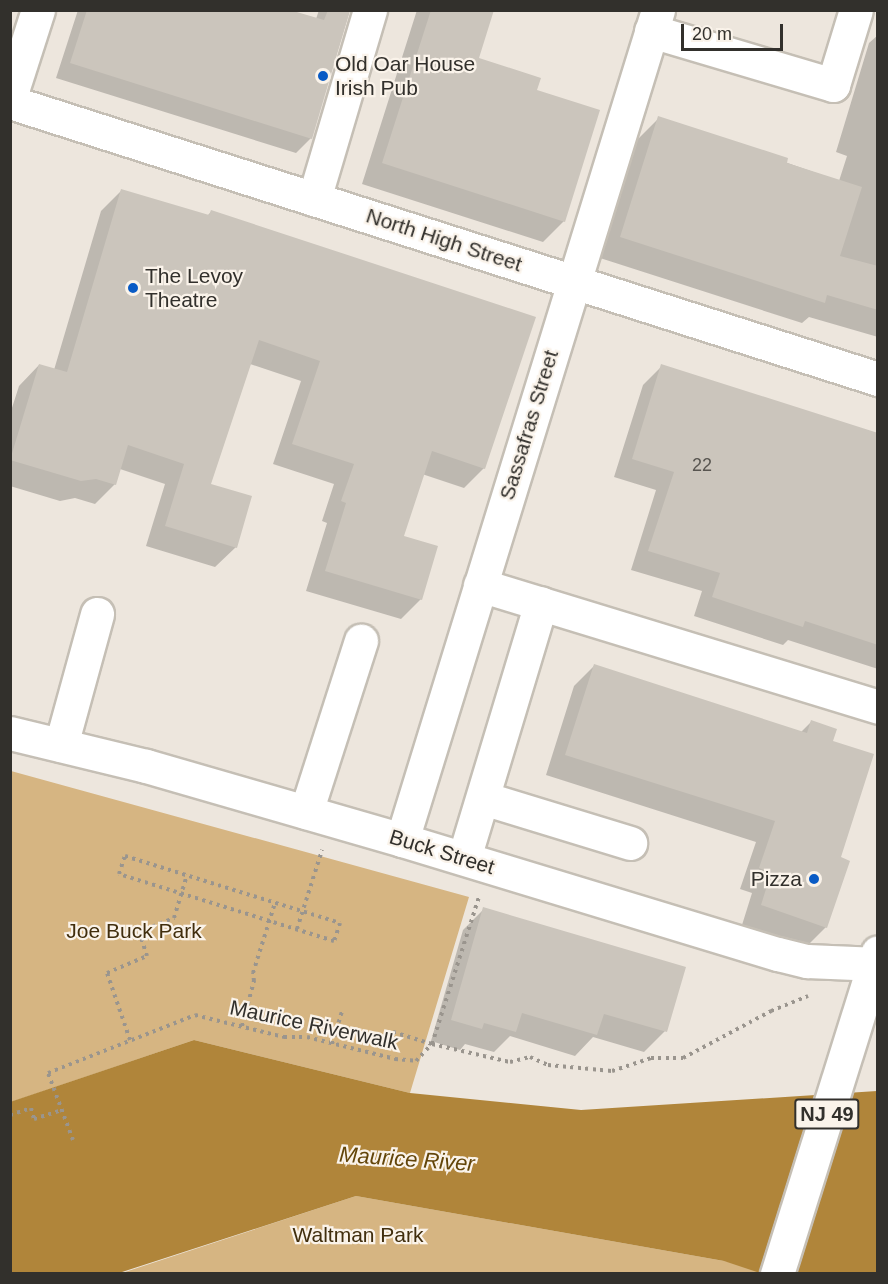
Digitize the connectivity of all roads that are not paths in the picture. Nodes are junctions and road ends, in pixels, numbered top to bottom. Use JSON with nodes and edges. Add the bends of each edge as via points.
{"nodes":[{"id":1,"x":38,"y":10,"type":"edge"},
{"id":2,"x":370,"y":10,"type":"edge"},
{"id":3,"x":856,"y":10,"type":"edge"},
{"id":4,"x":654,"y":21,"type":"edge"},
{"id":5,"x":10,"y":98,"type":"edge"},
{"id":6,"x":10,"y":102,"type":"edge"},
{"id":7,"x":314,"y":199,"type":"junction"},
{"id":8,"x":573,"y":281,"type":"junction"},
{"id":9,"x":878,"y":379,"type":"edge"},
{"id":10,"x":480,"y":585,"type":"junction"},
{"id":11,"x":541,"y":603,"type":"junction"},
{"id":12,"x":97,"y":614,"type":"dead end"},
{"id":13,"x":361,"y":641,"type":"dead end"},
{"id":14,"x":878,"y":707,"type":"edge"},
{"id":15,"x":10,"y":732,"type":"edge"},
{"id":16,"x":61,"y":745,"type":"junction"},
{"id":17,"x":483,"y":798,"type":"junction"},
{"id":18,"x":306,"y":812,"type":"junction"},
{"id":19,"x":402,"y":840,"type":"junction"},
{"id":20,"x":630,"y":843,"type":"dead end"},
{"id":21,"x":464,"y":858,"type":"junction"},
{"id":22,"x":876,"y":960,"type":"edge"},
{"id":23,"x":777,"y":1274,"type":"edge"}],
"edges":[{"from":1,"to":5,"type":"main road"},
{"from":2,"to":7,"type":"main road"},
{"from":3,"to":4,"type":"main road","via":[[833,85]]},
{"from":4,"to":8,"type":"main road","name":"Sassafras Street"},
{"from":6,"to":7,"type":"main road","name":"North High Street"},
{"from":7,"to":8,"type":"main road","name":"North High Street"},
{"from":8,"to":9,"type":"main road","name":"North High Street"},
{"from":8,"to":10,"type":"main road","name":"Sassafras Street"},
{"from":10,"to":11,"type":"main road"},
{"from":10,"to":19,"type":"main road","name":"Sassafras Street"},
{"from":11,"to":14,"type":"main road"},
{"from":11,"to":17,"type":"main road"},
{"from":12,"to":16,"type":"main road"},
{"from":13,"to":18,"type":"main road"},
{"from":15,"to":16,"type":"main road","name":"Buck Street"},
{"from":16,"to":18,"type":"main road","name":"Buck Street"},
{"from":17,"to":20,"type":"main road"},
{"from":17,"to":21,"type":"main road"},
{"from":18,"to":19,"type":"main road","name":"Buck Street"},
{"from":19,"to":21,"type":"main road","name":"Buck Street"},
{"from":21,"to":22,"type":"main road","name":"Buck Street","via":[[778,954],[807,961]]},
{"from":22,"to":23,"type":"main road","number":"NJ 49"}]}
